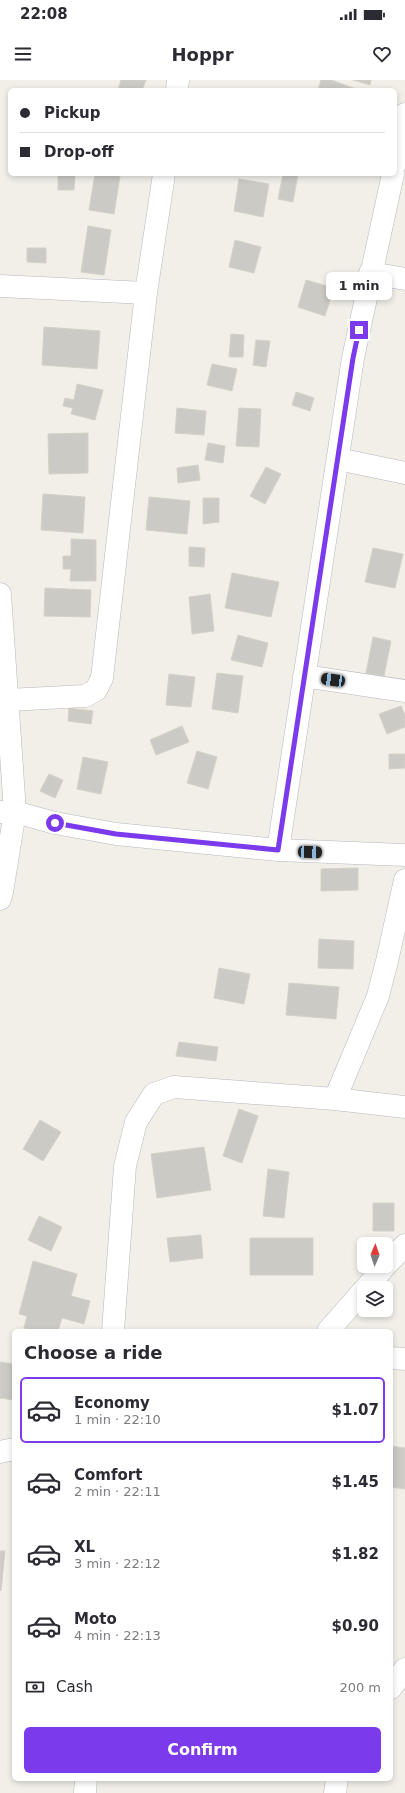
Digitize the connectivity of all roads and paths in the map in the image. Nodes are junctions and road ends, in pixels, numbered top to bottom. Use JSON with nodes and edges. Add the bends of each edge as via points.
{"nodes":[{"id":1,"x":405,"y":114,"type":"edge"},
{"id":2,"x":397,"y":154,"type":"edge"},
{"id":3,"x":164,"y":176,"type":"edge"},
{"id":4,"x":393,"y":176,"type":"edge"},
{"id":5,"x":370,"y":273,"type":"junction"},
{"id":6,"x":405,"y":279,"type":"edge"},
{"id":7,"x":0,"y":286,"type":"edge"},
{"id":8,"x":146,"y":293,"type":"junction"},
{"id":9,"x":338,"y":459,"type":"junction"},
{"id":10,"x":405,"y":473,"type":"edge"},
{"id":11,"x":0,"y":594,"type":"edge"},
{"id":12,"x":304,"y":676,"type":"junction"},
{"id":13,"x":405,"y":691,"type":"edge"},
{"id":14,"x":8,"y":700,"type":"junction"},
{"id":15,"x":7,"y":812,"type":"edge"},
{"id":16,"x":278,"y":850,"type":"junction"},
{"id":17,"x":405,"y":855,"type":"edge"},
{"id":18,"x":405,"y":880,"type":"edge"},
{"id":19,"x":0,"y":899,"type":"edge"},
{"id":20,"x":335,"y":1099,"type":"junction"},
{"id":21,"x":405,"y":1107,"type":"edge"},
{"id":22,"x":405,"y":1244,"type":"edge"},
{"id":23,"x":393,"y":1258,"type":"edge"},
{"id":24,"x":380,"y":1273,"type":"edge"},
{"id":25,"x":372,"y":1281,"type":"edge"},
{"id":26,"x":357,"y":1298,"type":"edge"},
{"id":27,"x":113,"y":1329,"type":"edge"},
{"id":28,"x":330,"y":1329,"type":"edge"},
{"id":29,"x":393,"y":1358,"type":"edge"},
{"id":30,"x":405,"y":1359,"type":"edge"},
{"id":31,"x":12,"y":1449,"type":"edge"},
{"id":32,"x":0,"y":1452,"type":"edge"},
{"id":33,"x":405,"y":1669,"type":"edge"},
{"id":34,"x":393,"y":1685,"type":"edge"},
{"id":35,"x":86,"y":1781,"type":"edge"},
{"id":36,"x":336,"y":1781,"type":"edge"},
{"id":37,"x":85,"y":1793,"type":"edge"},
{"id":38,"x":335,"y":1793,"type":"edge"}],
"edges":[{"from":1,"to":2,"type":"street"},
{"from":3,"to":8,"type":"street"},
{"from":4,"to":5,"type":"street"},
{"from":5,"to":6,"type":"street"},
{"from":5,"to":9,"type":"street","via":[[353,358]]},
{"from":7,"to":8,"type":"street"},
{"from":8,"to":14,"type":"street","via":[[102,678],[96,690],[85,696]]},
{"from":9,"to":10,"type":"street"},
{"from":9,"to":12,"type":"street"},
{"from":11,"to":14,"type":"street"},
{"from":12,"to":13,"type":"street"},
{"from":12,"to":16,"type":"street"},
{"from":14,"to":15,"type":"street"},
{"from":15,"to":16,"type":"street","via":[[116,834]]},
{"from":15,"to":19,"type":"street"},
{"from":16,"to":17,"type":"street"},
{"from":18,"to":20,"type":"street","via":[[378,996]]},
{"from":20,"to":21,"type":"street"},
{"from":20,"to":27,"type":"street","via":[[174,1087],[154,1094],[136,1122],[125,1166]]},
{"from":22,"to":23,"type":"street"},
{"from":24,"to":25,"type":"street"},
{"from":26,"to":28,"type":"street"},
{"from":29,"to":30,"type":"street"},
{"from":31,"to":32,"type":"street"},
{"from":33,"to":34,"type":"street"},
{"from":35,"to":37,"type":"street"},
{"from":36,"to":38,"type":"street"}]}
